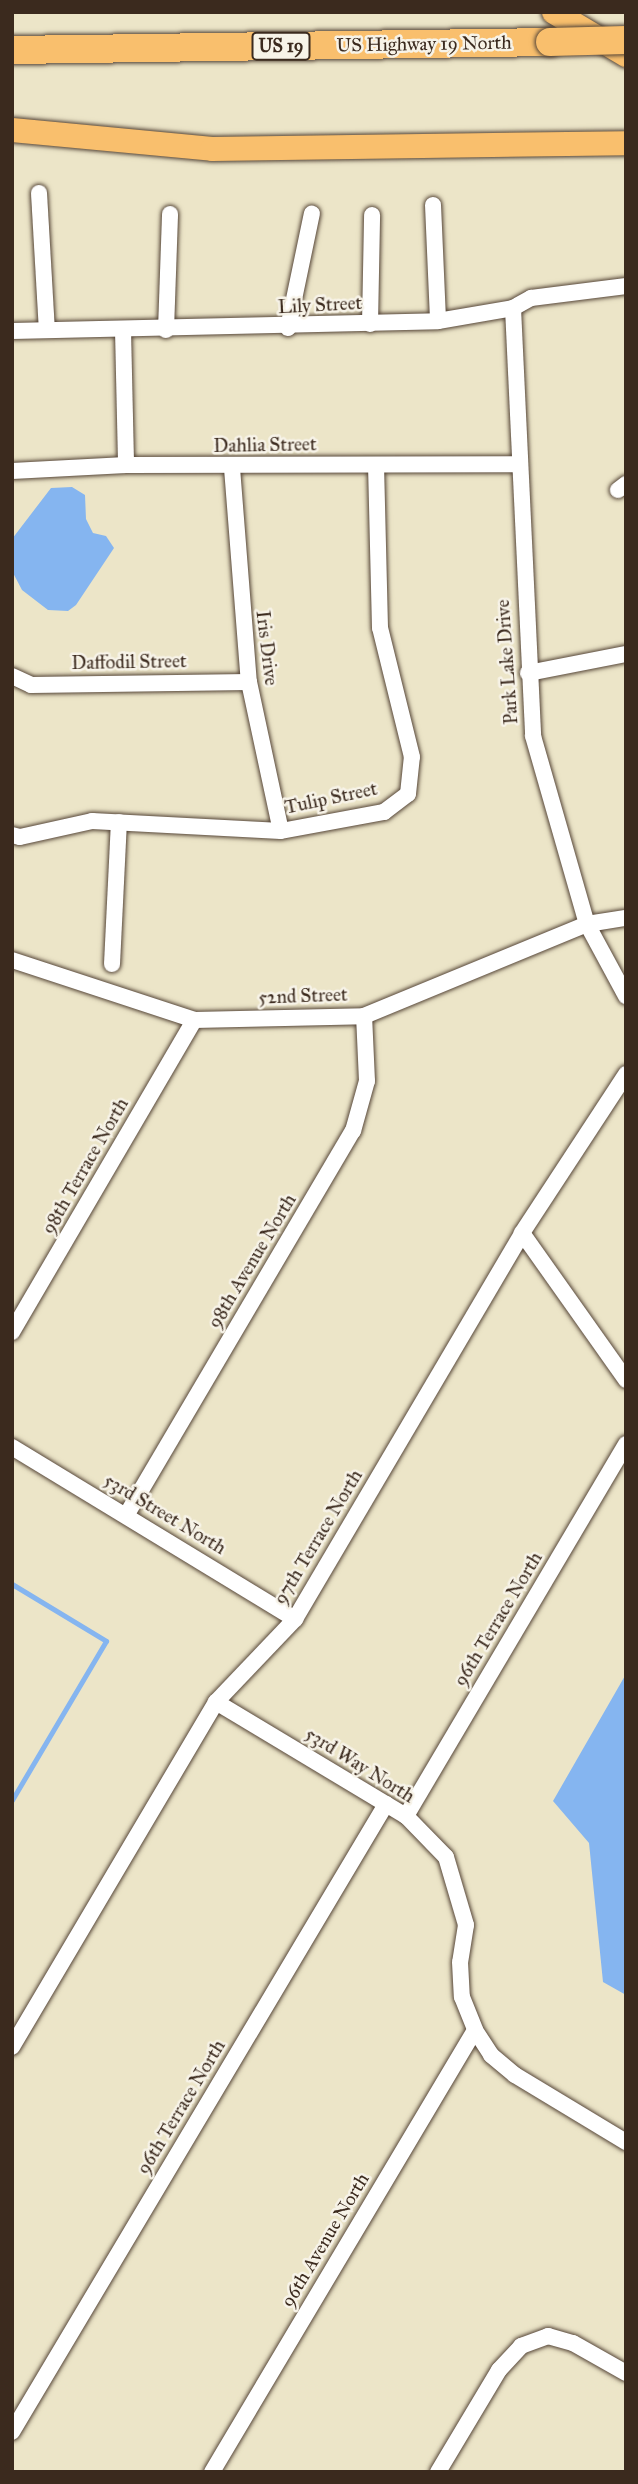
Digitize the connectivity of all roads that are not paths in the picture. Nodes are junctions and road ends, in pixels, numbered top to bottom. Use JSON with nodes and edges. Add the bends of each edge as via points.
{"nodes":[{"id":1,"x":554,"y":12,"type":"edge"},
{"id":2,"x":626,"y":40,"type":"edge"},
{"id":3,"x":12,"y":50,"type":"edge"},
{"id":4,"x":626,"y":55,"type":"edge"},
{"id":5,"x":12,"y":130,"type":"edge"},
{"id":6,"x":626,"y":143,"type":"edge"},
{"id":7,"x":39,"y":193,"type":"dead end"},
{"id":8,"x":433,"y":205,"type":"dead end"},
{"id":9,"x":312,"y":213,"type":"dead end"},
{"id":10,"x":170,"y":214,"type":"dead end"},
{"id":11,"x":372,"y":215,"type":"dead end"},
{"id":12,"x":626,"y":286,"type":"edge"},
{"id":13,"x":513,"y":308,"type":"junction"},
{"id":14,"x":438,"y":321,"type":"junction"},
{"id":15,"x":370,"y":324,"type":"junction"},
{"id":16,"x":288,"y":328,"type":"junction"},
{"id":17,"x":47,"y":330,"type":"junction"},
{"id":18,"x":123,"y":330,"type":"junction"},
{"id":19,"x":166,"y":330,"type":"junction"},
{"id":20,"x":12,"y":331,"type":"edge"},
{"id":21,"x":518,"y":464,"type":"junction"},
{"id":22,"x":126,"y":465,"type":"junction"},
{"id":23,"x":376,"y":465,"type":"junction"},
{"id":24,"x":232,"y":468,"type":"junction"},
{"id":25,"x":12,"y":471,"type":"edge"},
{"id":26,"x":626,"y":654,"type":"edge"},
{"id":27,"x":528,"y":673,"type":"junction"},
{"id":28,"x":12,"y":676,"type":"edge"},
{"id":29,"x":249,"y":682,"type":"junction"},
{"id":30,"x":119,"y":822,"type":"junction"},
{"id":31,"x":281,"y":831,"type":"junction"},
{"id":32,"x":12,"y":835,"type":"edge"},
{"id":33,"x":626,"y":918,"type":"edge"},
{"id":34,"x":587,"y":924,"type":"junction"},
{"id":35,"x":12,"y":960,"type":"edge"},
{"id":36,"x":112,"y":964,"type":"dead end"},
{"id":37,"x":626,"y":996,"type":"edge"},
{"id":38,"x":364,"y":1016,"type":"junction"},
{"id":39,"x":194,"y":1020,"type":"junction"},
{"id":40,"x":626,"y":1074,"type":"edge"},
{"id":41,"x":522,"y":1233,"type":"junction"},
{"id":42,"x":12,"y":1332,"type":"edge"},
{"id":43,"x":626,"y":1380,"type":"edge"},
{"id":44,"x":626,"y":1444,"type":"edge"},
{"id":45,"x":12,"y":1447,"type":"edge"},
{"id":46,"x":127,"y":1514,"type":"junction"},
{"id":47,"x":295,"y":1619,"type":"junction"},
{"id":48,"x":216,"y":1702,"type":"junction"},
{"id":49,"x":386,"y":1804,"type":"junction"},
{"id":50,"x":406,"y":1816,"type":"junction"},
{"id":51,"x":475,"y":2030,"type":"junction"},
{"id":52,"x":12,"y":2047,"type":"edge"},
{"id":53,"x":626,"y":2141,"type":"edge"},
{"id":54,"x":626,"y":2373,"type":"edge"},
{"id":55,"x":12,"y":2432,"type":"edge"},
{"id":56,"x":212,"y":2472,"type":"edge"},
{"id":57,"x":438,"y":2472,"type":"edge"}],
"edges":[{"from":1,"to":4,"type":"main road"},
{"from":2,"to":3,"type":"highway","name":"US Highway 19 North","number":"US 19","bridge":true},
{"from":5,"to":6,"type":"main road","via":[[212,149]]},
{"from":7,"to":17,"type":"street"},
{"from":8,"to":14,"type":"street"},
{"from":9,"to":16,"type":"street"},
{"from":10,"to":19,"type":"street"},
{"from":11,"to":15,"type":"street"},
{"from":12,"to":13,"type":"street","name":"Lily Street","via":[[531,298]]},
{"from":13,"to":14,"type":"street","name":"Lily Street"},
{"from":13,"to":21,"type":"street","name":"Park Lake Drive"},
{"from":14,"to":15,"type":"street","name":"Lily Street"},
{"from":15,"to":16,"type":"street","name":"Lily Street"},
{"from":16,"to":19,"type":"street","name":"Lily Street"},
{"from":17,"to":18,"type":"street","name":"Lily Street"},
{"from":17,"to":20,"type":"street","name":"Lily Street"},
{"from":18,"to":19,"type":"street","name":"Lily Street"},
{"from":18,"to":22,"type":"street"},
{"from":21,"to":23,"type":"street","name":"Dahlia Street"},
{"from":21,"to":27,"type":"street","name":"Park Lake Drive"},
{"from":22,"to":24,"type":"street","name":"Dahlia Street"},
{"from":22,"to":25,"type":"street","name":"Dahlia Street"},
{"from":23,"to":24,"type":"street","name":"Dahlia Street"},
{"from":23,"to":31,"type":"street","name":"Tulip Street","via":[[380,628],[412,757],[408,794],[384,812]]},
{"from":24,"to":29,"type":"street","name":"Iris Drive"},
{"from":26,"to":27,"type":"street"},
{"from":27,"to":34,"type":"street","name":"Park Lake Drive","via":[[533,736]]},
{"from":28,"to":29,"type":"street","name":"Daffodil Street","via":[[31,685]]},
{"from":29,"to":31,"type":"street","name":"Iris Drive"},
{"from":30,"to":31,"type":"street","name":"Tulip Street"},
{"from":30,"to":32,"type":"street","name":"Tulip Street","via":[[92,821]]},
{"from":30,"to":36,"type":"street"},
{"from":33,"to":34,"type":"street"},
{"from":34,"to":37,"type":"street","name":"Park Lake Drive"},
{"from":34,"to":38,"type":"street","name":"52nd Street"},
{"from":35,"to":39,"type":"street","name":"52nd Street"},
{"from":38,"to":39,"type":"street","name":"52nd Street"},
{"from":38,"to":46,"type":"street","name":"98th Avenue North","via":[[367,1081],[353,1131]]},
{"from":39,"to":42,"type":"street","name":"98th Terrace North"},
{"from":40,"to":41,"type":"street","name":"97th Terrace North"},
{"from":41,"to":43,"type":"street"},
{"from":41,"to":47,"type":"street","name":"97th Terrace North"},
{"from":44,"to":50,"type":"street","name":"96th Terrace North"},
{"from":45,"to":46,"type":"street","name":"53rd Street North"},
{"from":46,"to":47,"type":"street","name":"53rd Street North"},
{"from":47,"to":48,"type":"street","name":"97th Terrace North"},
{"from":48,"to":49,"type":"street","name":"53rd Way North"},
{"from":48,"to":52,"type":"street","name":"97th Terrace North"},
{"from":49,"to":50,"type":"street","name":"53rd Way North"},
{"from":49,"to":55,"type":"street","name":"96th Terrace North"},
{"from":50,"to":51,"type":"street","name":"53rd Way North","via":[[446,1857],[458,1890],[466,1925],[461,1997]]},
{"from":51,"to":53,"type":"street","name":"53rd Way North","via":[[491,2055],[515,2075]]},
{"from":51,"to":56,"type":"street","name":"96th Avenue North"},
{"from":54,"to":57,"type":"street","via":[[548,2336],[521,2346],[499,2370]]}]}
